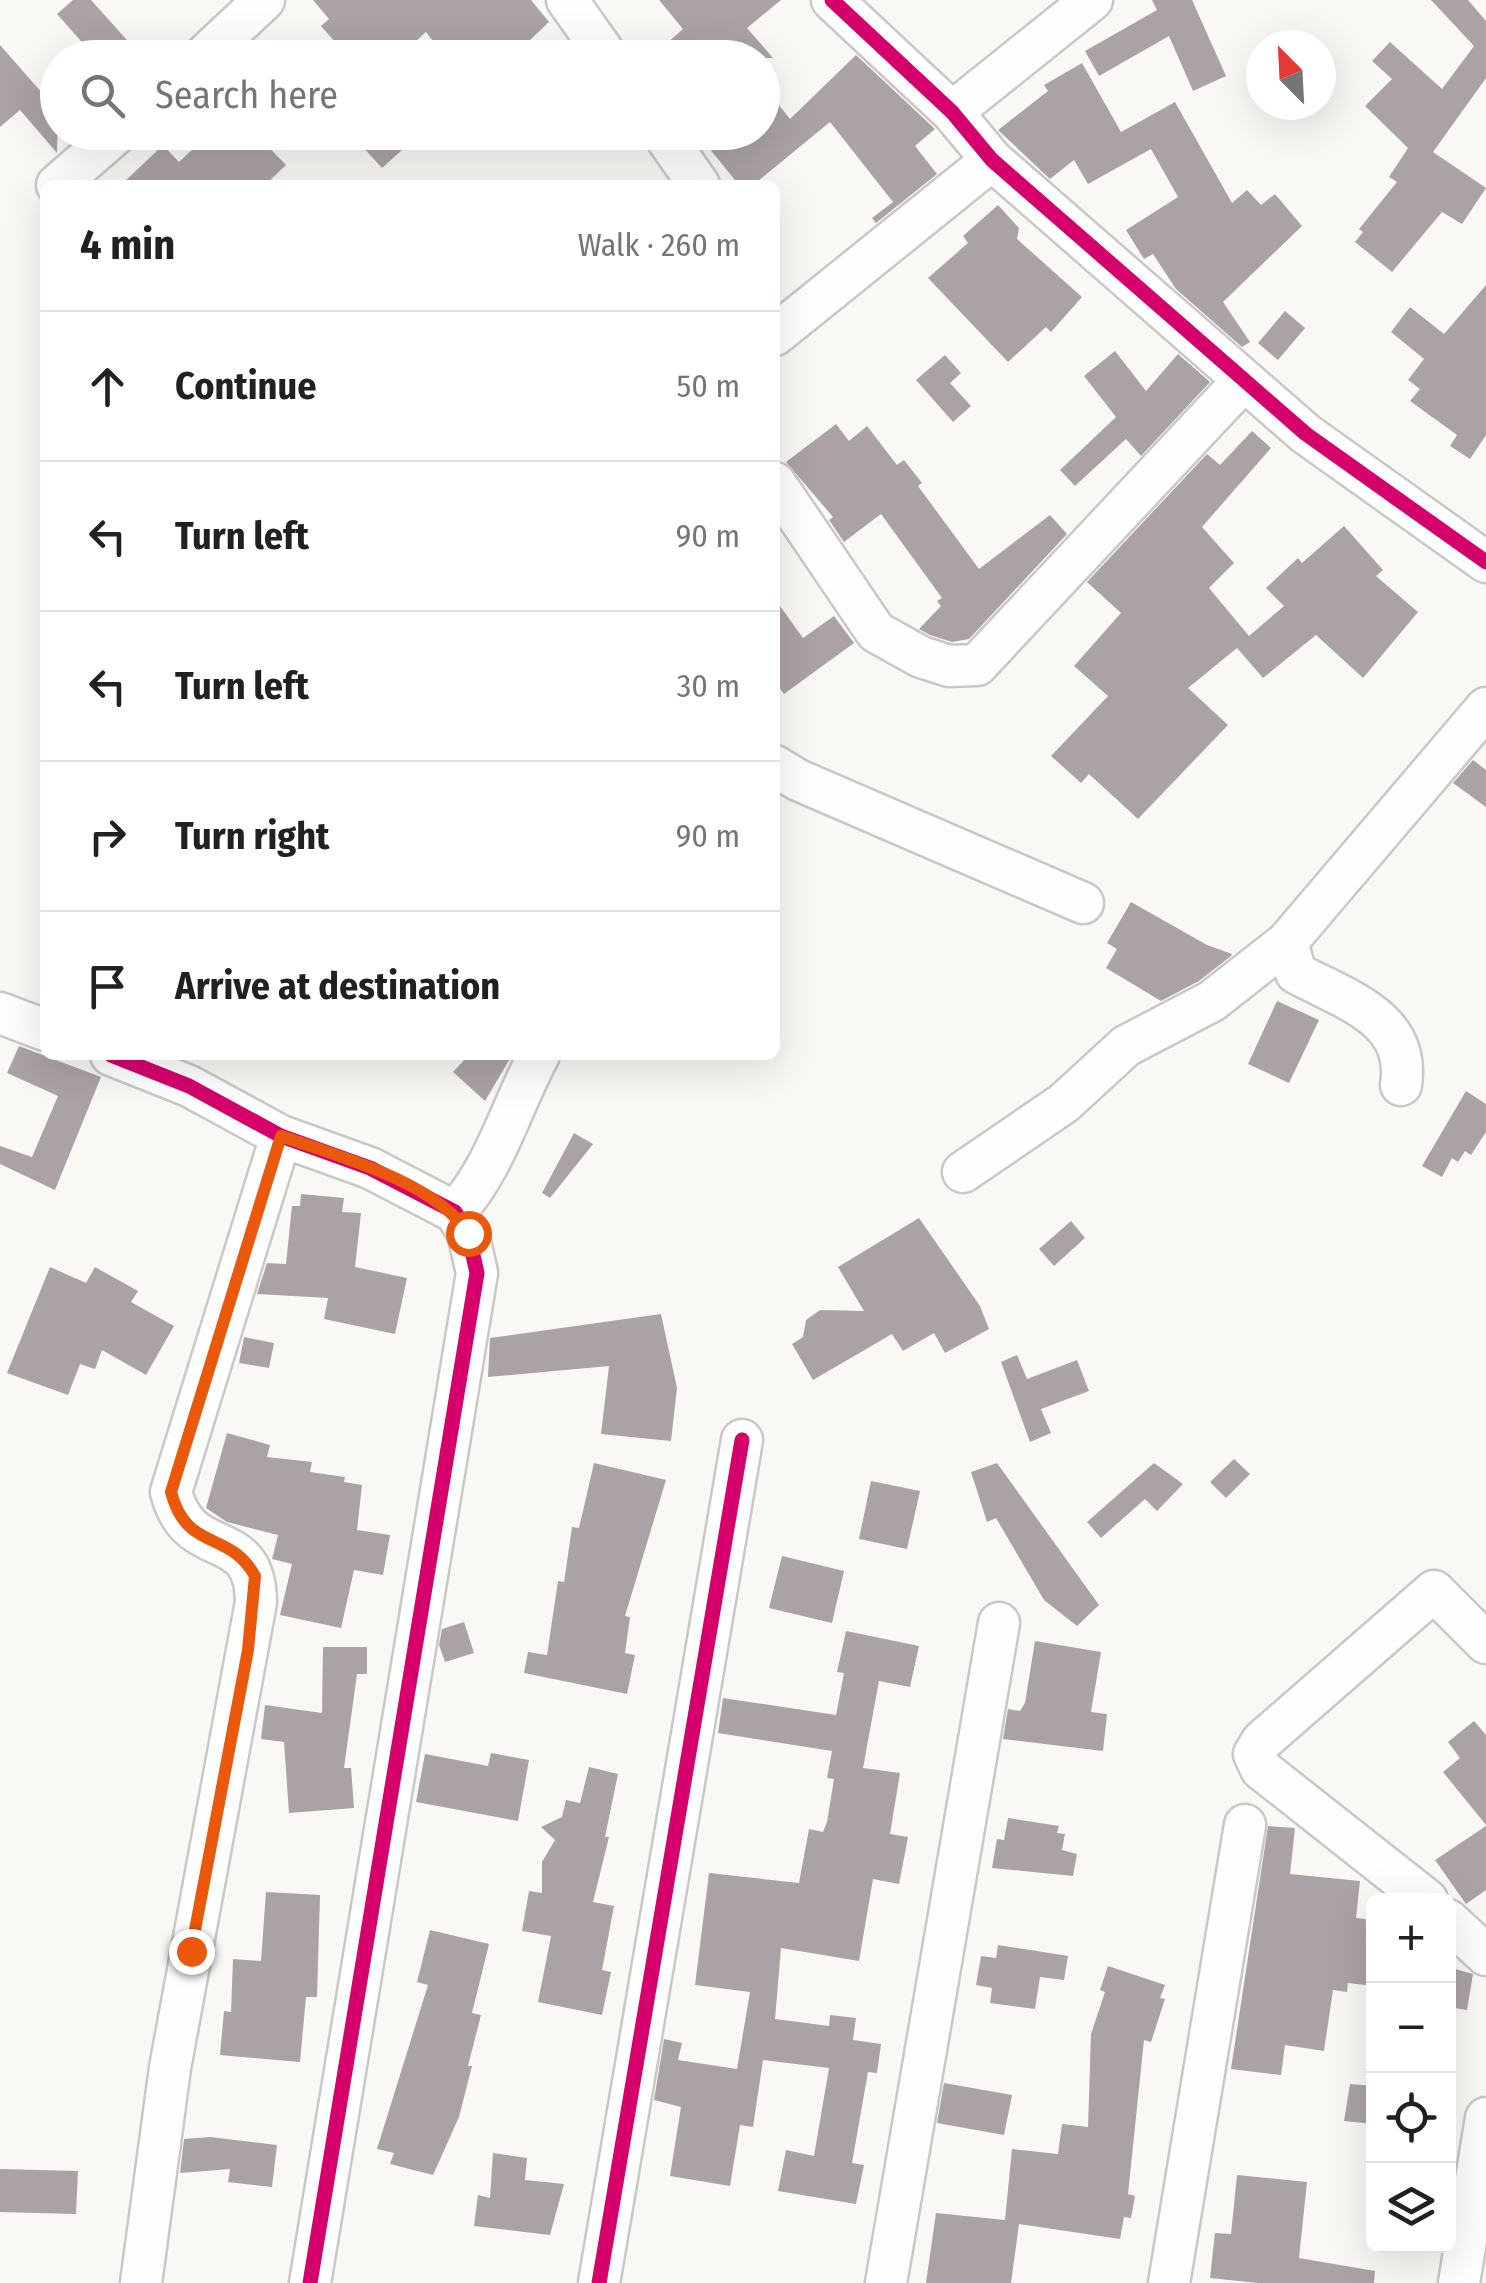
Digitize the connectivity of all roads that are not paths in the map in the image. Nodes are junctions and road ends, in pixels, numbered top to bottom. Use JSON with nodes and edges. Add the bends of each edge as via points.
{"nodes":[{"id":1,"x":264,"y":0,"type":"edge"},
{"id":2,"x":567,"y":0,"type":"edge"},
{"id":3,"x":832,"y":0,"type":"edge"},
{"id":4,"x":1092,"y":0,"type":"edge"},
{"id":5,"x":221,"y":40,"type":"edge"},
{"id":6,"x":595,"y":40,"type":"edge"},
{"id":7,"x":952,"y":112,"type":"junction"},
{"id":8,"x":97,"y":150,"type":"edge"},
{"id":9,"x":675,"y":150,"type":"edge"},
{"id":10,"x":992,"y":160,"type":"junction"},
{"id":11,"x":63,"y":180,"type":"edge"},
{"id":12,"x":696,"y":180,"type":"edge"},
{"id":13,"x":782,"y":315,"type":"edge"},
{"id":14,"x":1244,"y":380,"type":"junction"},
{"id":15,"x":780,"y":490,"type":"edge"},
{"id":16,"x":1486,"y":562,"type":"edge"},
{"id":17,"x":1486,"y":708,"type":"edge"},
{"id":18,"x":783,"y":783,"type":"edge"},
{"id":19,"x":1083,"y":902,"type":"dead end"},
{"id":20,"x":1287,"y":942,"type":"junction"},
{"id":21,"x":0,"y":1013,"type":"edge"},
{"id":22,"x":40,"y":1028,"type":"edge"},
{"id":23,"x":124,"y":1060,"type":"edge"},
{"id":24,"x":536,"y":1060,"type":"edge"},
{"id":25,"x":1402,"y":1085,"type":"dead end"},
{"id":26,"x":281,"y":1136,"type":"junction"},
{"id":27,"x":964,"y":1172,"type":"dead end"},
{"id":28,"x":454,"y":1212,"type":"junction"},
{"id":29,"x":742,"y":1440,"type":"dead end"},
{"id":30,"x":999,"y":1624,"type":"dead end"},
{"id":31,"x":1486,"y":1643,"type":"edge"},
{"id":32,"x":1245,"y":1824,"type":"dead end"},
{"id":33,"x":1418,"y":1893,"type":"edge"},
{"id":34,"x":1456,"y":1927,"type":"edge"},
{"id":35,"x":1486,"y":1955,"type":"edge"},
{"id":36,"x":1486,"y":2118,"type":"edge"},
{"id":37,"x":141,"y":2283,"type":"edge"},
{"id":38,"x":310,"y":2283,"type":"edge"},
{"id":39,"x":599,"y":2283,"type":"edge"},
{"id":40,"x":886,"y":2283,"type":"edge"},
{"id":41,"x":1169,"y":2283,"type":"edge"},
{"id":42,"x":1459,"y":2283,"type":"edge"}],
"edges":[{"from":1,"to":5,"type":"street"},
{"from":2,"to":6,"type":"street"},
{"from":3,"to":7,"type":"street"},
{"from":4,"to":7,"type":"street"},
{"from":7,"to":10,"type":"street"},
{"from":8,"to":11,"type":"street"},
{"from":9,"to":12,"type":"street"},
{"from":10,"to":13,"type":"street"},
{"from":10,"to":14,"type":"street"},
{"from":14,"to":15,"type":"street","via":[[977,665],[920,658],[876,632]]},
{"from":14,"to":16,"type":"street","via":[[1306,434]]},
{"from":17,"to":20,"type":"street"},
{"from":18,"to":19,"type":"street"},
{"from":20,"to":25,"type":"street","via":[[1296,972],[1372,1014],[1398,1038],[1406,1058]]},
{"from":20,"to":27,"type":"street","via":[[1212,1000],[1126,1046],[1064,1103]]},
{"from":21,"to":22,"type":"street"},
{"from":23,"to":26,"type":"street","via":[[189,1086]]},
{"from":24,"to":28,"type":"street","via":[[479,1186]]},
{"from":26,"to":28,"type":"street","via":[[370,1168]]},
{"from":26,"to":37,"type":"street","via":[[171,1492],[177,1516],[193,1534],[232,1549],[249,1565],[256,1602],[170,2068]]},
{"from":28,"to":38,"type":"street","via":[[468,1233],[476,1273]]},
{"from":29,"to":39,"type":"street"},
{"from":30,"to":40,"type":"street"},
{"from":31,"to":33,"type":"street","via":[[1434,1591],[1254,1754],[1261,1769]]},
{"from":32,"to":41,"type":"street"},
{"from":34,"to":35,"type":"street"},
{"from":36,"to":42,"type":"street"}]}
